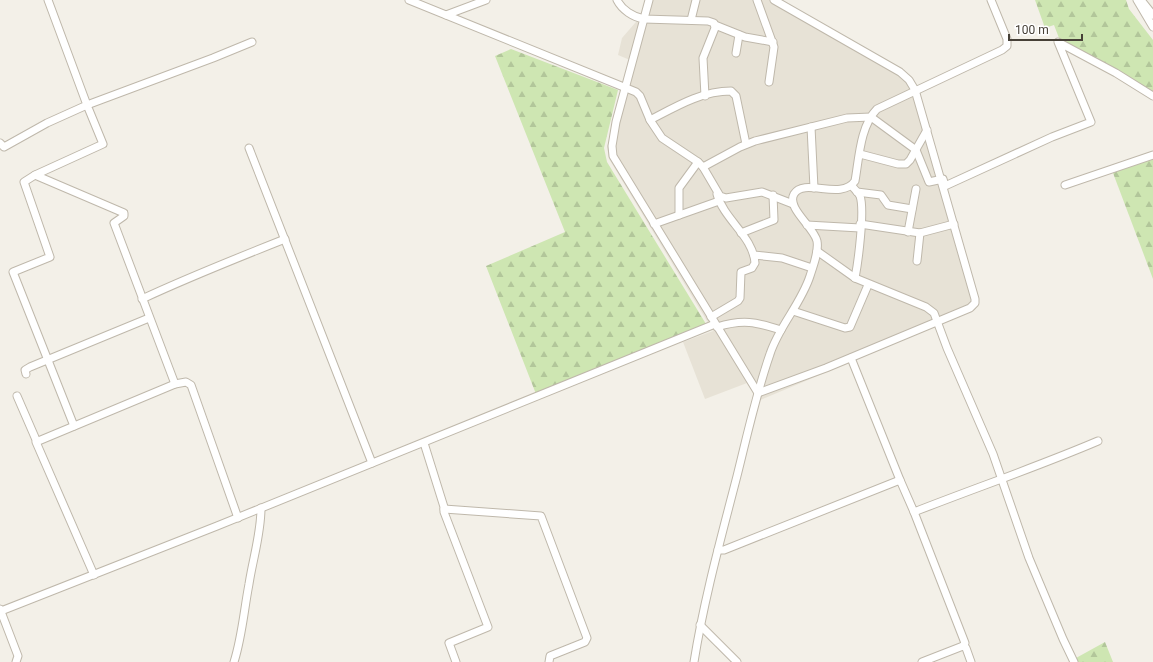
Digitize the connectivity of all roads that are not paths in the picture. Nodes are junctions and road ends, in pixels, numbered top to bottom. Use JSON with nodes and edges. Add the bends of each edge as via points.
{"nodes":[{"id":1,"x":48,"y":0,"type":"edge"},
{"id":2,"x":409,"y":0,"type":"edge"},
{"id":3,"x":486,"y":0,"type":"edge"},
{"id":4,"x":617,"y":0,"type":"edge"},
{"id":5,"x":649,"y":0,"type":"edge"},
{"id":6,"x":696,"y":0,"type":"edge"},
{"id":7,"x":756,"y":0,"type":"edge"},
{"id":8,"x":774,"y":0,"type":"edge"},
{"id":9,"x":991,"y":0,"type":"edge"},
{"id":10,"x":1137,"y":0,"type":"edge"},
{"id":11,"x":1141,"y":0,"type":"edge"},
{"id":12,"x":446,"y":15,"type":"junction"},
{"id":13,"x":1153,"y":15,"type":"edge"},
{"id":14,"x":644,"y":19,"type":"junction"},
{"id":15,"x":692,"y":20,"type":"junction"},
{"id":16,"x":715,"y":25,"type":"junction"},
{"id":17,"x":1153,"y":27,"type":"edge"},
{"id":18,"x":739,"y":35,"type":"junction"},
{"id":19,"x":252,"y":42,"type":"dead end"},
{"id":20,"x":773,"y":42,"type":"junction"},
{"id":21,"x":736,"y":53,"type":"dead end"},
{"id":22,"x":769,"y":82,"type":"dead end"},
{"id":23,"x":624,"y":87,"type":"junction"},
{"id":24,"x":915,"y":90,"type":"junction"},
{"id":25,"x":705,"y":96,"type":"junction"},
{"id":26,"x":1153,"y":96,"type":"edge"},
{"id":27,"x":87,"y":106,"type":"junction"},
{"id":28,"x":871,"y":116,"type":"junction"},
{"id":29,"x":650,"y":120,"type":"junction"},
{"id":30,"x":810,"y":127,"type":"junction"},
{"id":31,"x":927,"y":130,"type":"junction"},
{"id":32,"x":0,"y":143,"type":"edge"},
{"id":33,"x":746,"y":144,"type":"junction"},
{"id":34,"x":249,"y":148,"type":"dead end"},
{"id":35,"x":916,"y":150,"type":"junction"},
{"id":36,"x":860,"y":154,"type":"junction"},
{"id":37,"x":1153,"y":155,"type":"edge"},
{"id":38,"x":701,"y":165,"type":"junction"},
{"id":39,"x":35,"y":175,"type":"junction"},
{"id":40,"x":941,"y":179,"type":"junction"},
{"id":41,"x":852,"y":186,"type":"junction"},
{"id":42,"x":1066,"y":186,"type":"dead end"},
{"id":43,"x":814,"y":188,"type":"junction"},
{"id":44,"x":916,"y":189,"type":"dead end"},
{"id":45,"x":857,"y":192,"type":"junction"},
{"id":46,"x":773,"y":195,"type":"junction"},
{"id":47,"x":718,"y":197,"type":"junction"},
{"id":48,"x":792,"y":204,"type":"junction"},
{"id":49,"x":912,"y":209,"type":"junction"},
{"id":50,"x":679,"y":215,"type":"junction"},
{"id":51,"x":654,"y":224,"type":"junction"},
{"id":52,"x":954,"y":224,"type":"junction"},
{"id":53,"x":808,"y":225,"type":"junction"},
{"id":54,"x":860,"y":226,"type":"junction"},
{"id":55,"x":908,"y":232,"type":"junction"},
{"id":56,"x":742,"y":233,"type":"junction"},
{"id":57,"x":920,"y":233,"type":"junction"},
{"id":58,"x":285,"y":239,"type":"junction"},
{"id":59,"x":817,"y":251,"type":"junction"},
{"id":60,"x":754,"y":256,"type":"junction"},
{"id":61,"x":917,"y":261,"type":"dead end"},
{"id":62,"x":812,"y":268,"type":"junction"},
{"id":63,"x":855,"y":278,"type":"junction"},
{"id":64,"x":868,"y":285,"type":"junction"},
{"id":65,"x":142,"y":299,"type":"junction"},
{"id":66,"x":793,"y":311,"type":"junction"},
{"id":67,"x":711,"y":317,"type":"junction"},
{"id":68,"x":149,"y":318,"type":"junction"},
{"id":69,"x":937,"y":321,"type":"junction"},
{"id":70,"x":716,"y":326,"type":"junction"},
{"id":71,"x":781,"y":330,"type":"junction"},
{"id":72,"x":851,"y":358,"type":"junction"},
{"id":73,"x":48,"y":360,"type":"junction"},
{"id":74,"x":26,"y":374,"type":"dead end"},
{"id":75,"x":175,"y":384,"type":"junction"},
{"id":76,"x":758,"y":393,"type":"junction"},
{"id":77,"x":17,"y":396,"type":"dead end"},
{"id":78,"x":74,"y":426,"type":"junction"},
{"id":79,"x":1098,"y":441,"type":"dead end"},
{"id":80,"x":37,"y":442,"type":"junction"},
{"id":81,"x":424,"y":443,"type":"junction"},
{"id":82,"x":372,"y":463,"type":"junction"},
{"id":83,"x":1003,"y":479,"type":"junction"},
{"id":84,"x":900,"y":480,"type":"junction"},
{"id":85,"x":261,"y":508,"type":"junction"},
{"id":86,"x":444,"y":509,"type":"junction"},
{"id":87,"x":914,"y":512,"type":"junction"},
{"id":88,"x":238,"y":518,"type":"junction"},
{"id":89,"x":718,"y":550,"type":"junction"},
{"id":90,"x":94,"y":575,"type":"junction"},
{"id":91,"x":1,"y":610,"type":"edge"},
{"id":92,"x":700,"y":625,"type":"junction"},
{"id":93,"x":3,"y":627,"type":"edge"},
{"id":94,"x":963,"y":646,"type":"junction"},
{"id":95,"x":16,"y":662,"type":"edge"},
{"id":96,"x":234,"y":662,"type":"edge"},
{"id":97,"x":456,"y":662,"type":"edge"},
{"id":98,"x":549,"y":662,"type":"edge"},
{"id":99,"x":694,"y":662,"type":"edge"},
{"id":100,"x":737,"y":662,"type":"edge"},
{"id":101,"x":922,"y":662,"type":"edge"},
{"id":102,"x":971,"y":662,"type":"edge"},
{"id":103,"x":1074,"y":662,"type":"edge"}],
"edges":[{"from":1,"to":27,"type":"street"},
{"from":2,"to":12,"type":"street"},
{"from":3,"to":12,"type":"street"},
{"from":4,"to":14,"type":"street","via":[[635,18]]},
{"from":5,"to":14,"type":"street"},
{"from":6,"to":15,"type":"street"},
{"from":7,"to":20,"type":"street"},
{"from":8,"to":24,"type":"street","via":[[900,72]]},
{"from":9,"to":24,"type":"street","via":[[1007,38],[1007,46]]},
{"from":10,"to":17,"type":"street"},
{"from":11,"to":13,"type":"street"},
{"from":12,"to":23,"type":"street"},
{"from":14,"to":15,"type":"street"},
{"from":14,"to":23,"type":"street"},
{"from":15,"to":16,"type":"street","via":[[708,21]]},
{"from":16,"to":18,"type":"street"},
{"from":16,"to":25,"type":"street","via":[[703,58]]},
{"from":18,"to":20,"type":"street"},
{"from":18,"to":21,"type":"street"},
{"from":19,"to":27,"type":"street"},
{"from":20,"to":22,"type":"street","via":[[774,53]]},
{"from":23,"to":29,"type":"street","via":[[638,93]]},
{"from":23,"to":51,"type":"street","via":[[612,137],[612,151]]},
{"from":24,"to":28,"type":"street","via":[[879,107]]},
{"from":24,"to":31,"type":"street"},
{"from":25,"to":29,"type":"street","via":[[687,101]]},
{"from":25,"to":33,"type":"street","via":[[727,91],[735,94]]},
{"from":26,"to":40,"type":"street","via":[[1058,42],[1091,122],[945,186]]},
{"from":27,"to":32,"type":"street","via":[[52,120],[4,147]]},
{"from":27,"to":39,"type":"street","via":[[103,144]]},
{"from":28,"to":30,"type":"street","via":[[855,116]]},
{"from":28,"to":35,"type":"street"},
{"from":28,"to":36,"type":"street"},
{"from":29,"to":38,"type":"street","via":[[662,138]]},
{"from":30,"to":33,"type":"street"},
{"from":30,"to":43,"type":"street"},
{"from":31,"to":35,"type":"street"},
{"from":31,"to":40,"type":"street"},
{"from":33,"to":38,"type":"street"},
{"from":34,"to":58,"type":"street"},
{"from":35,"to":36,"type":"street","via":[[904,164]]},
{"from":35,"to":40,"type":"street","via":[[928,181],[932,183]]},
{"from":36,"to":41,"type":"street"},
{"from":37,"to":42,"type":"street"},
{"from":38,"to":47,"type":"street"},
{"from":38,"to":50,"type":"street","via":[[679,188]]},
{"from":39,"to":65,"type":"street","via":[[124,213],[124,216],[114,223]]},
{"from":39,"to":73,"type":"street","via":[[24,182],[50,257],[13,272]]},
{"from":40,"to":52,"type":"street"},
{"from":41,"to":43,"type":"street","via":[[845,190]]},
{"from":41,"to":45,"type":"street"},
{"from":43,"to":48,"type":"street","via":[[797,191]]},
{"from":44,"to":49,"type":"street"},
{"from":45,"to":49,"type":"street","via":[[880,195],[888,205]]},
{"from":45,"to":54,"type":"street","via":[[861,202]]},
{"from":46,"to":47,"type":"street","via":[[754,192],[726,198]]},
{"from":46,"to":48,"type":"street"},
{"from":46,"to":56,"type":"street","via":[[774,220]]},
{"from":47,"to":50,"type":"street"},
{"from":47,"to":56,"type":"street","via":[[726,214]]},
{"from":48,"to":53,"type":"street"},
{"from":49,"to":55,"type":"street"},
{"from":50,"to":51,"type":"street"},
{"from":51,"to":67,"type":"street"},
{"from":52,"to":57,"type":"street"},
{"from":52,"to":69,"type":"street","via":[[975,303],[970,308]]},
{"from":53,"to":54,"type":"street"},
{"from":53,"to":59,"type":"street","via":[[817,240]]},
{"from":54,"to":55,"type":"street"},
{"from":54,"to":63,"type":"street"},
{"from":55,"to":57,"type":"street"},
{"from":56,"to":60,"type":"street"},
{"from":57,"to":61,"type":"street"},
{"from":58,"to":65,"type":"street"},
{"from":58,"to":82,"type":"street"},
{"from":59,"to":62,"type":"street"},
{"from":59,"to":63,"type":"street"},
{"from":60,"to":62,"type":"street","via":[[782,258]]},
{"from":60,"to":67,"type":"street","via":[[754,266],[741,272],[740,299]]},
{"from":62,"to":66,"type":"street"},
{"from":63,"to":64,"type":"street"},
{"from":64,"to":66,"type":"street","via":[[852,325],[848,328]]},
{"from":64,"to":69,"type":"street","via":[[930,308]]},
{"from":65,"to":68,"type":"street"},
{"from":66,"to":71,"type":"street"},
{"from":67,"to":70,"type":"street"},
{"from":68,"to":73,"type":"street"},
{"from":68,"to":75,"type":"street"},
{"from":69,"to":72,"type":"street"},
{"from":69,"to":83,"type":"street"},
{"from":70,"to":71,"type":"street","via":[[748,321]]},
{"from":70,"to":76,"type":"street"},
{"from":70,"to":81,"type":"street"},
{"from":71,"to":76,"type":"street","via":[[772,346]]},
{"from":72,"to":76,"type":"street","via":[[777,388]]},
{"from":72,"to":84,"type":"street"},
{"from":73,"to":74,"type":"street","via":[[25,370]]},
{"from":73,"to":78,"type":"street"},
{"from":75,"to":78,"type":"street"},
{"from":75,"to":88,"type":"street","via":[[186,382],[191,385]]},
{"from":76,"to":89,"type":"street"},
{"from":77,"to":80,"type":"street"},
{"from":78,"to":80,"type":"street"},
{"from":79,"to":83,"type":"street"},
{"from":80,"to":90,"type":"street"},
{"from":81,"to":82,"type":"street"},
{"from":81,"to":86,"type":"street"},
{"from":82,"to":85,"type":"street"},
{"from":83,"to":87,"type":"street"},
{"from":83,"to":103,"type":"street","via":[[1029,558]]},
{"from":84,"to":87,"type":"street"},
{"from":84,"to":89,"type":"street","via":[[724,550]]},
{"from":85,"to":88,"type":"street"},
{"from":85,"to":96,"type":"street","via":[[259,538]]},
{"from":86,"to":97,"type":"street","via":[[488,627],[449,643]]},
{"from":86,"to":98,"type":"street","via":[[541,516],[587,638],[585,642],[550,656]]},
{"from":87,"to":94,"type":"street","via":[[964,640]]},
{"from":88,"to":90,"type":"street"},
{"from":89,"to":92,"type":"street"},
{"from":90,"to":91,"type":"street"},
{"from":91,"to":93,"type":"street"},
{"from":92,"to":99,"type":"street"},
{"from":92,"to":100,"type":"street"},
{"from":93,"to":95,"type":"street","via":[[18,656]]},
{"from":94,"to":101,"type":"street"},
{"from":94,"to":102,"type":"street"}]}
